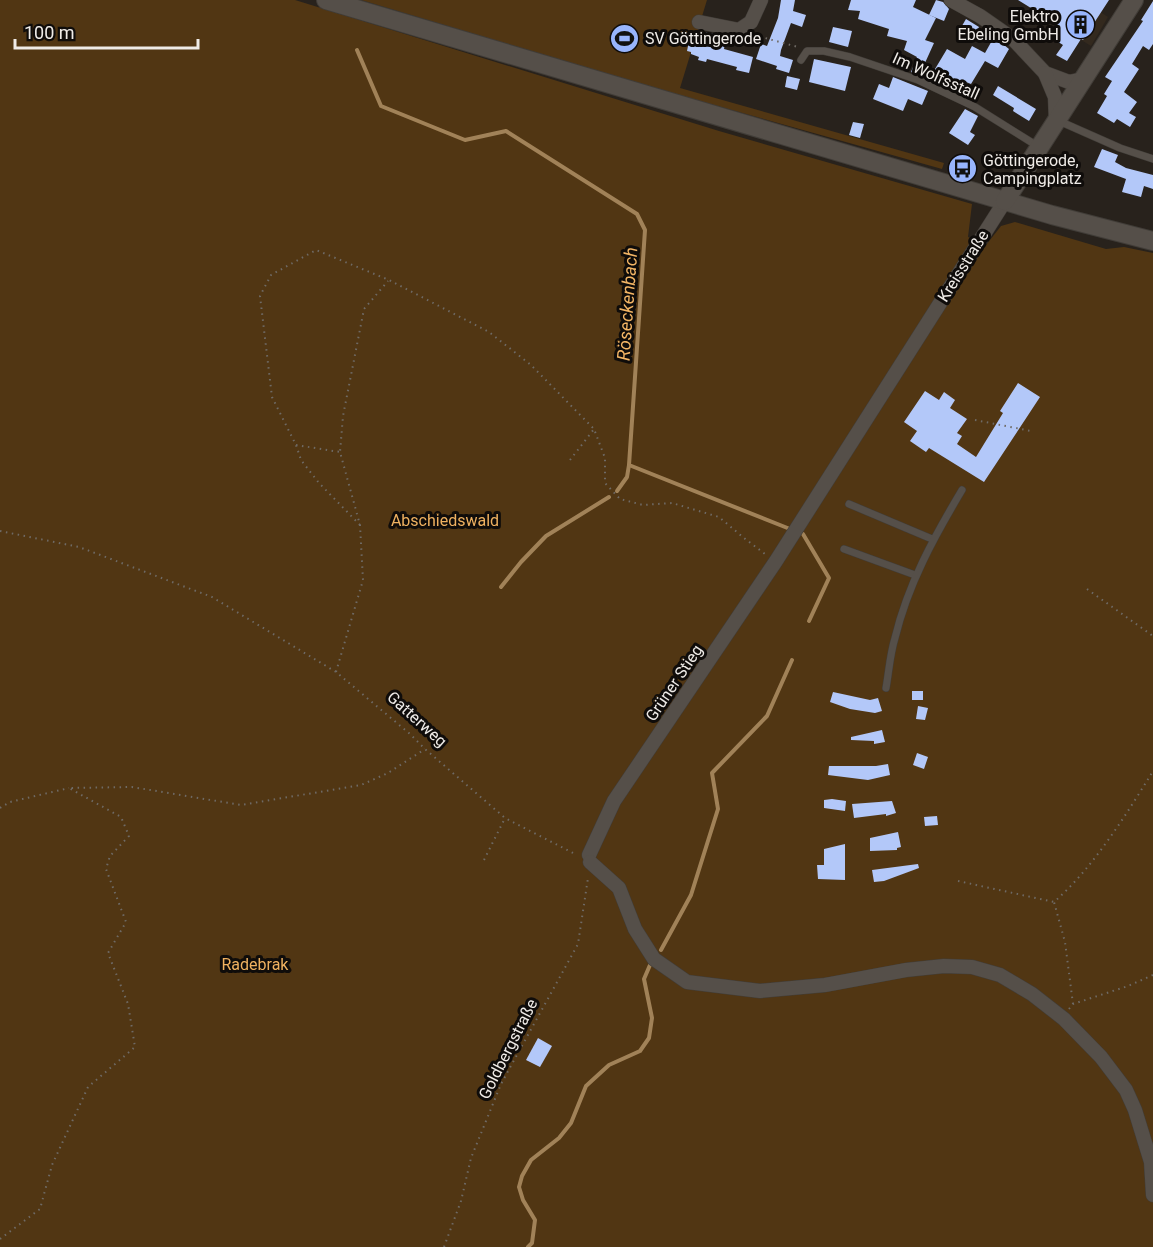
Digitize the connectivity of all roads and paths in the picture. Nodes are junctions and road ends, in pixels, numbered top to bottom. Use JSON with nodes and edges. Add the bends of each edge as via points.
{"nodes":[{"id":1,"x":326,"y":0,"type":"edge"},
{"id":2,"x":761,"y":0,"type":"edge"},
{"id":3,"x":951,"y":0,"type":"edge"},
{"id":4,"x":1134,"y":0,"type":"edge"},
{"id":5,"x":699,"y":22,"type":"dead end"},
{"id":6,"x":745,"y":28,"type":"junction"},
{"id":7,"x":814,"y":50,"type":"junction"},
{"id":8,"x":801,"y":60,"type":"dead end"},
{"id":9,"x":1045,"y":73,"type":"junction"},
{"id":10,"x":1083,"y":79,"type":"junction"},
{"id":11,"x":1056,"y":120,"type":"junction"},
{"id":12,"x":1039,"y":147,"type":"junction"},
{"id":13,"x":1153,"y":159,"type":"edge"},
{"id":14,"x":1005,"y":201,"type":"junction"},
{"id":15,"x":1153,"y":241,"type":"edge"},
{"id":16,"x":388,"y":280,"type":"junction"},
{"id":17,"x":975,"y":420,"type":"dead end"},
{"id":18,"x":594,"y":429,"type":"junction"},
{"id":19,"x":1031,"y":431,"type":"dead end"},
{"id":20,"x":296,"y":446,"type":"junction"},
{"id":21,"x":340,"y":452,"type":"junction"},
{"id":22,"x":570,"y":460,"type":"dead end"},
{"id":23,"x":962,"y":490,"type":"dead end"},
{"id":24,"x":849,"y":504,"type":"dead end"},
{"id":25,"x":360,"y":525,"type":"junction"},
{"id":26,"x":0,"y":531,"type":"edge"},
{"id":27,"x":794,"y":533,"type":"joint"},
{"id":28,"x":932,"y":539,"type":"junction"},
{"id":29,"x":844,"y":549,"type":"dead end"},
{"id":30,"x":776,"y":561,"type":"junction"},
{"id":31,"x":915,"y":575,"type":"junction"},
{"id":32,"x":1087,"y":589,"type":"dead end"},
{"id":33,"x":1153,"y":636,"type":"edge"},
{"id":34,"x":336,"y":672,"type":"junction"},
{"id":35,"x":886,"y":688,"type":"dead end"},
{"id":36,"x":425,"y":749,"type":"junction"},
{"id":37,"x":1153,"y":771,"type":"edge"},
{"id":38,"x":69,"y":788,"type":"junction"},
{"id":39,"x":0,"y":808,"type":"edge"},
{"id":40,"x":505,"y":818,"type":"junction"},
{"id":41,"x":590,"y":859,"type":"junction"},
{"id":42,"x":484,"y":861,"type":"dead end"},
{"id":43,"x":958,"y":881,"type":"dead end"},
{"id":44,"x":1054,"y":902,"type":"junction"},
{"id":45,"x":1153,"y":975,"type":"edge"},
{"id":46,"x":1072,"y":1004,"type":"junction"},
{"id":47,"x":1064,"y":1019,"type":"junction"},
{"id":48,"x":1153,"y":1196,"type":"edge"},
{"id":49,"x":0,"y":1239,"type":"edge"},
{"id":50,"x":444,"y":1247,"type":"edge"}],
"edges":[{"from":1,"to":14,"type":"main road"},
{"from":2,"to":6,"type":"street"},
{"from":3,"to":9,"type":"street","via":[[1008,35]]},
{"from":4,"to":10,"type":"main road","name":"Kreisstraße"},
{"from":5,"to":6,"type":"street","via":[[736,30]]},
{"from":6,"to":7,"type":"path","via":[[760,38]]},
{"from":7,"to":8,"type":"lane","via":[[807,51]]},
{"from":7,"to":12,"type":"lane","name":"Im Wolfsstall","via":[[874,64],[939,88]]},
{"from":9,"to":10,"type":"street","via":[[1069,82]]},
{"from":9,"to":11,"type":"street","via":[[1055,97]]},
{"from":10,"to":11,"type":"main road","name":"Kreisstraße"},
{"from":11,"to":12,"type":"main road","name":"Kreisstraße"},
{"from":11,"to":13,"type":"lane"},
{"from":12,"to":14,"type":"main road","name":"Kreisstraße"},
{"from":14,"to":15,"type":"main road"},
{"from":14,"to":27,"type":"street","name":"Kreisstraße"},
{"from":16,"to":18,"type":"path","via":[[489,332],[531,365]]},
{"from":16,"to":20,"type":"path","via":[[316,250],[271,275],[260,296],[272,397]]},
{"from":16,"to":21,"type":"path","via":[[364,309]]},
{"from":17,"to":19,"type":"path"},
{"from":18,"to":22,"type":"path"},
{"from":18,"to":30,"type":"path","via":[[605,458],[605,483],[620,500],[643,505],[672,503],[719,517]]},
{"from":20,"to":21,"type":"path"},
{"from":20,"to":25,"type":"path","via":[[301,460],[319,483]]},
{"from":21,"to":25,"type":"path"},
{"from":23,"to":28,"type":"lane"},
{"from":24,"to":28,"type":"lane"},
{"from":25,"to":34,"type":"path","via":[[363,580]]},
{"from":26,"to":34,"type":"path","name":"Gatterweg","via":[[79,547],[212,597]]},
{"from":27,"to":30,"type":"street","name":"Grüner Stieg"},
{"from":28,"to":31,"type":"lane"},
{"from":29,"to":31,"type":"lane"},
{"from":30,"to":41,"type":"street","name":"Grüner Stieg","via":[[614,801]]},
{"from":31,"to":35,"type":"lane","via":[[895,637]]},
{"from":32,"to":33,"type":"path"},
{"from":34,"to":36,"type":"path","name":"Gatterweg"},
{"from":36,"to":38,"type":"path","via":[[361,785],[241,805],[132,787]]},
{"from":36,"to":40,"type":"path","name":"Gatterweg"},
{"from":37,"to":44,"type":"path","via":[[1071,887]]},
{"from":38,"to":39,"type":"path"},
{"from":38,"to":49,"type":"path","via":[[121,817],[129,836],[110,856],[106,869],[126,922],[108,953],[128,1004],[135,1047],[88,1087],[52,1165],[40,1209]]},
{"from":40,"to":41,"type":"path","name":"Gatterweg"},
{"from":40,"to":42,"type":"path"},
{"from":41,"to":47,"type":"street","via":[[619,888],[634,929],[654,959],[687,982],[759,991],[906,970],[972,967],[1000,975]]},
{"from":41,"to":50,"type":"path","name":"Goldbergstraße","via":[[578,944],[501,1084],[471,1158]]},
{"from":43,"to":44,"type":"path"},
{"from":44,"to":46,"type":"path","via":[[1065,942]]},
{"from":45,"to":46,"type":"path"},
{"from":46,"to":47,"type":"path"},
{"from":47,"to":48,"type":"street","via":[[1126,1090],[1151,1162]]}]}
